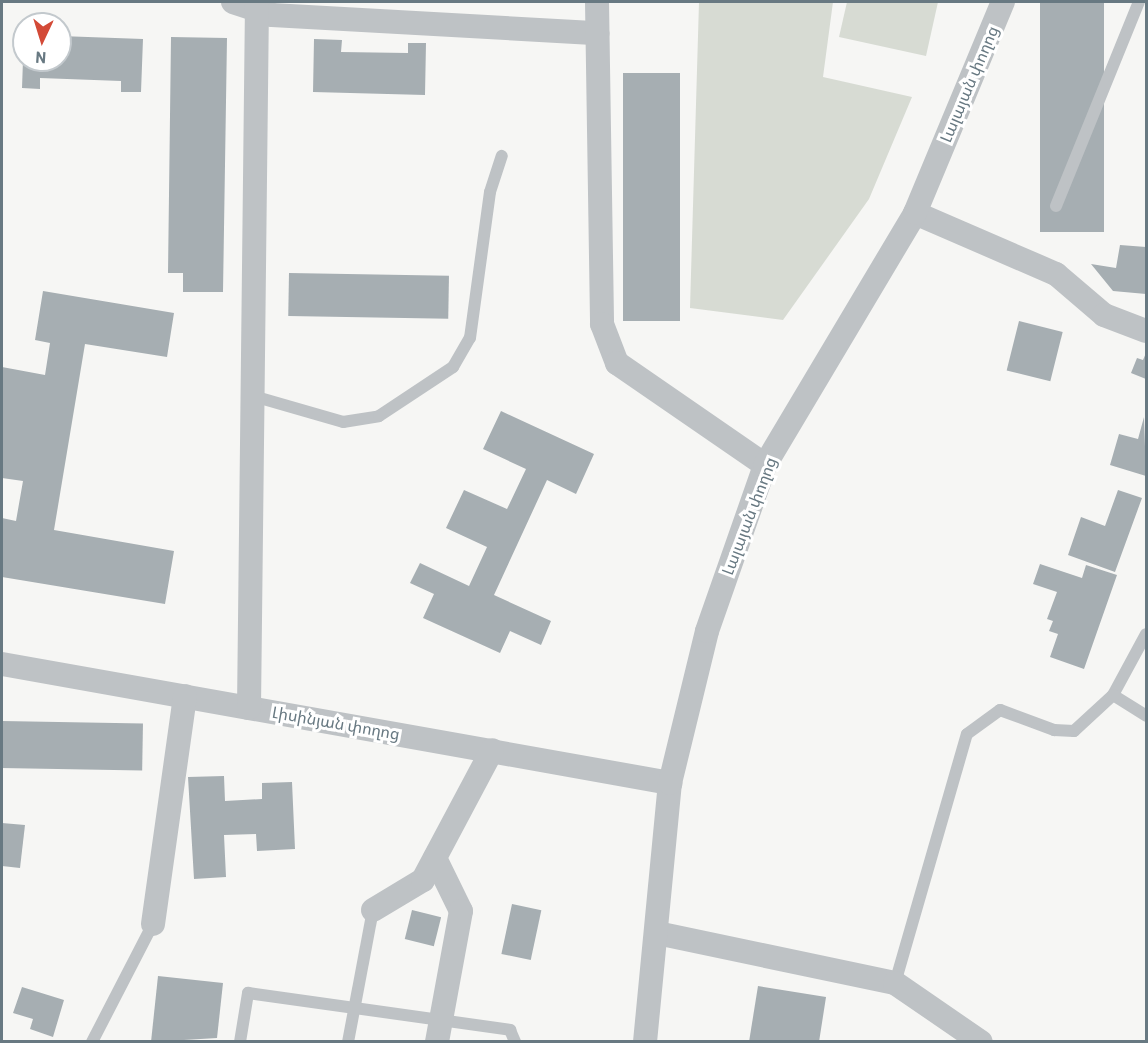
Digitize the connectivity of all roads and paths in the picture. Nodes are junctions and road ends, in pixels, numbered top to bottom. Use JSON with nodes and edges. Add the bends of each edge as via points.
{"nodes":[{"id":1,"x":233,"y":2,"type":"edge"},
{"id":2,"x":597,"y":2,"type":"edge"},
{"id":3,"x":1003,"y":2,"type":"edge"},
{"id":4,"x":1139,"y":2,"type":"edge"},
{"id":5,"x":257,"y":4,"type":"edge"},
{"id":6,"x":598,"y":33,"type":"junction"},
{"id":7,"x":502,"y":156,"type":"dead end"},
{"id":8,"x":1056,"y":206,"type":"dead end"},
{"id":9,"x":915,"y":213,"type":"junction"},
{"id":10,"x":1146,"y":331,"type":"edge"},
{"id":11,"x":253,"y":396,"type":"junction"},
{"id":12,"x":765,"y":465,"type":"junction"},
{"id":13,"x":1146,"y":634,"type":"edge"},
{"id":14,"x":2,"y":664,"type":"edge"},
{"id":15,"x":1113,"y":695,"type":"junction"},
{"id":16,"x":185,"y":696,"type":"junction"},
{"id":17,"x":249,"y":708,"type":"junction"},
{"id":18,"x":1146,"y":716,"type":"edge"},
{"id":19,"x":492,"y":750,"type":"junction"},
{"id":20,"x":670,"y":783,"type":"junction"},
{"id":21,"x":435,"y":858,"type":"junction"},
{"id":22,"x":374,"y":910,"type":"joint"},
{"id":23,"x":153,"y":924,"type":"joint"},
{"id":24,"x":657,"y":933,"type":"junction"},
{"id":25,"x":895,"y":983,"type":"junction"},
{"id":26,"x":354,"y":1008,"type":"junction"},
{"id":27,"x":439,"y":1030,"type":"edge"},
{"id":28,"x":92,"y":1041,"type":"edge"},
{"id":29,"x":240,"y":1041,"type":"edge"},
{"id":30,"x":348,"y":1041,"type":"edge"},
{"id":31,"x":515,"y":1041,"type":"edge"},
{"id":32,"x":645,"y":1041,"type":"edge"},
{"id":33,"x":981,"y":1041,"type":"edge"}],
"edges":[{"from":1,"to":5,"type":"street"},
{"from":2,"to":6,"type":"street"},
{"from":3,"to":9,"type":"street","name":"Լալայան փողոց"},
{"from":4,"to":8,"type":"lane"},
{"from":5,"to":6,"type":"street","via":[[272,15]]},
{"from":5,"to":11,"type":"street"},
{"from":6,"to":12,"type":"street","via":[[602,324],[617,363]]},
{"from":7,"to":11,"type":"lane","via":[[490,192],[470,338],[453,367],[379,416],[343,422]]},
{"from":9,"to":10,"type":"street","via":[[1056,274],[1104,315]]},
{"from":9,"to":12,"type":"street","name":"Լալայան փողոց"},
{"from":11,"to":17,"type":"street"},
{"from":12,"to":20,"type":"street","name":"Լալայան փողոց","via":[[707,631]]},
{"from":13,"to":15,"type":"lane"},
{"from":14,"to":16,"type":"street","name":"Լիսինյան փողոց"},
{"from":15,"to":18,"type":"lane"},
{"from":15,"to":25,"type":"lane","via":[[1074,731],[1054,730],[1000,710],[967,734]]},
{"from":16,"to":17,"type":"street","name":"Լիսինյան փողոց"},
{"from":16,"to":23,"type":"street"},
{"from":17,"to":19,"type":"street","name":"Լիսինյան փողոց"},
{"from":19,"to":20,"type":"street","name":"Լիսինյան փողոց"},
{"from":19,"to":21,"type":"street"},
{"from":20,"to":24,"type":"street","name":"Լալայան փողոց"},
{"from":21,"to":22,"type":"street","via":[[423,880]]},
{"from":21,"to":27,"type":"street","via":[[461,911]]},
{"from":22,"to":26,"type":"lane"},
{"from":23,"to":28,"type":"lane"},
{"from":24,"to":25,"type":"street"},
{"from":24,"to":32,"type":"street","name":"Լալայան փողոց"},
{"from":25,"to":33,"type":"street"},
{"from":26,"to":27,"type":"lane"},
{"from":26,"to":29,"type":"lane","via":[[248,993]]},
{"from":26,"to":30,"type":"lane"},
{"from":27,"to":31,"type":"lane","via":[[510,1030]]}]}
